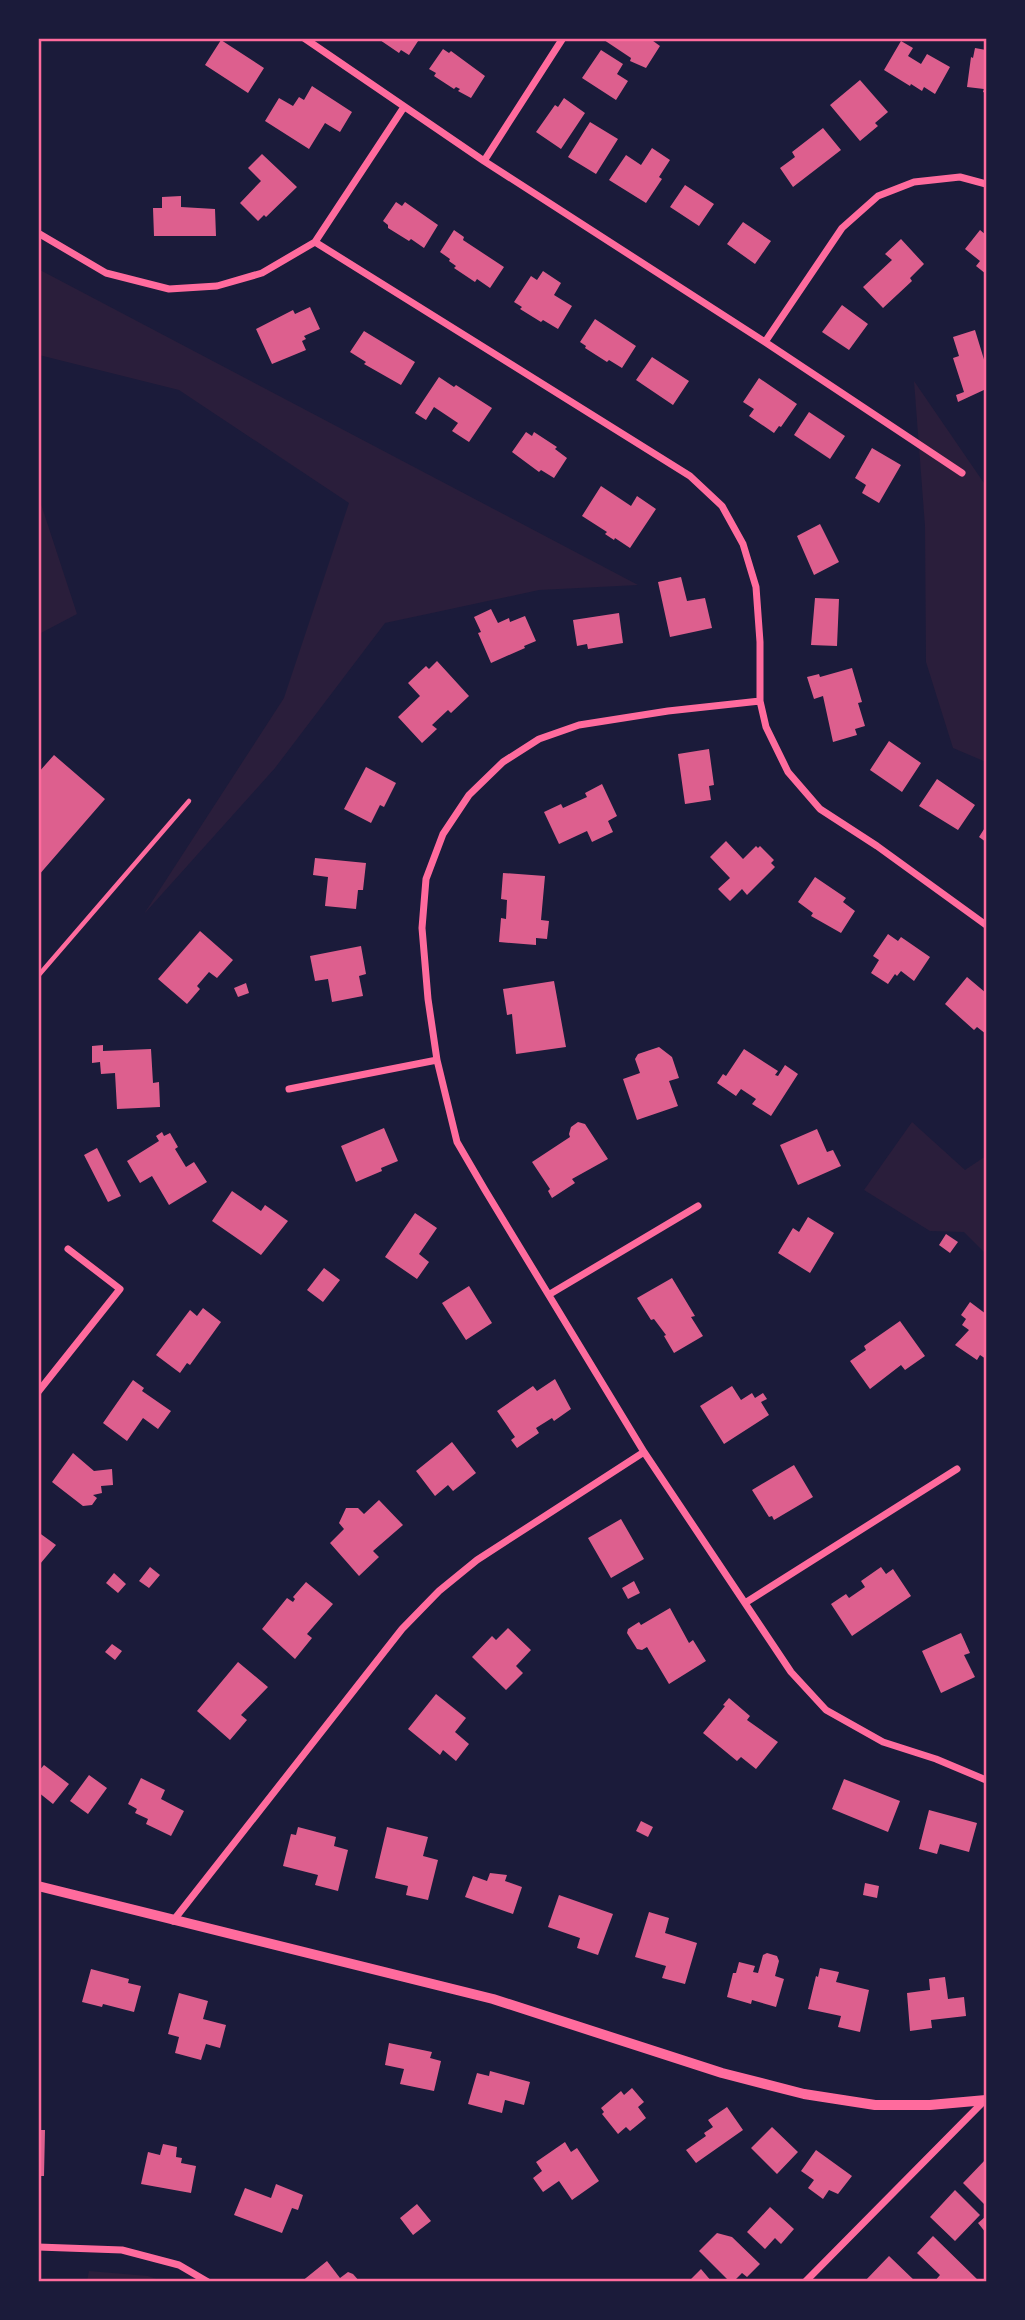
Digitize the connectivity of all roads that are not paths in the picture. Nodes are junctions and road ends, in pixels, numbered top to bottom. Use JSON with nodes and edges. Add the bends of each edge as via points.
{"nodes":[{"id":1,"x":563,"y":38,"type":"edge"},
{"id":2,"x":307,"y":39,"type":"edge"},
{"id":3,"x":404,"y":107,"type":"junction"},
{"id":4,"x":484,"y":161,"type":"junction"},
{"id":5,"x":986,"y":184,"type":"edge"},
{"id":6,"x":38,"y":233,"type":"edge"},
{"id":7,"x":315,"y":242,"type":"junction"},
{"id":8,"x":765,"y":342,"type":"junction"},
{"id":9,"x":962,"y":473,"type":"dead end"},
{"id":10,"x":760,"y":701,"type":"junction"},
{"id":11,"x":189,"y":801,"type":"dead end"},
{"id":12,"x":986,"y":925,"type":"edge"},
{"id":13,"x":38,"y":976,"type":"edge"},
{"id":14,"x":437,"y":1060,"type":"junction"},
{"id":15,"x":289,"y":1089,"type":"dead end"},
{"id":16,"x":698,"y":1206,"type":"dead end"},
{"id":17,"x":68,"y":1249,"type":"dead end"},
{"id":18,"x":550,"y":1294,"type":"junction"},
{"id":19,"x":38,"y":1392,"type":"edge"},
{"id":20,"x":645,"y":1452,"type":"junction"},
{"id":21,"x":957,"y":1469,"type":"dead end"},
{"id":22,"x":746,"y":1603,"type":"junction"},
{"id":23,"x":986,"y":1780,"type":"edge"},
{"id":24,"x":38,"y":1886,"type":"edge"},
{"id":25,"x":173,"y":1921,"type":"junction"},
{"id":26,"x":986,"y":2100,"type":"edge"},
{"id":27,"x":38,"y":2247,"type":"edge"},
{"id":28,"x":208,"y":2281,"type":"edge"},
{"id":29,"x":805,"y":2281,"type":"edge"}],
"edges":[{"from":1,"to":4,"type":"street"},
{"from":2,"to":3,"type":"street"},
{"from":3,"to":4,"type":"street"},
{"from":3,"to":7,"type":"street"},
{"from":4,"to":8,"type":"street"},
{"from":5,"to":8,"type":"street","via":[[960,177],[914,182],[878,196],[842,228]]},
{"from":6,"to":7,"type":"street","via":[[106,273],[169,289],[217,286],[262,273]]},
{"from":7,"to":10,"type":"street","via":[[690,477],[722,506],[743,544],[756,587]]},
{"from":8,"to":9,"type":"street"},
{"from":10,"to":12,"type":"street","via":[[766,727],[788,772],[820,809]]},
{"from":10,"to":14,"type":"street","via":[[579,725],[539,739],[503,762],[469,795],[443,834],[426,879],[422,928]]},
{"from":11,"to":13,"type":"lane"},
{"from":14,"to":15,"type":"street"},
{"from":14,"to":18,"type":"street","via":[[457,1142]]},
{"from":16,"to":18,"type":"street"},
{"from":17,"to":19,"type":"street","via":[[120,1289]]},
{"from":18,"to":20,"type":"street"},
{"from":20,"to":22,"type":"street"},
{"from":20,"to":25,"type":"street","via":[[477,1560],[439,1591],[401,1629]]},
{"from":21,"to":22,"type":"street"},
{"from":22,"to":23,"type":"street","via":[[791,1672],[826,1710],[883,1742]]},
{"from":24,"to":25,"type":"street"},
{"from":25,"to":26,"type":"street","via":[[494,1999],[722,2073],[804,2094],[875,2105]]},
{"from":26,"to":29,"type":"street"},
{"from":27,"to":28,"type":"street","via":[[122,2250],[179,2265]]}]}
